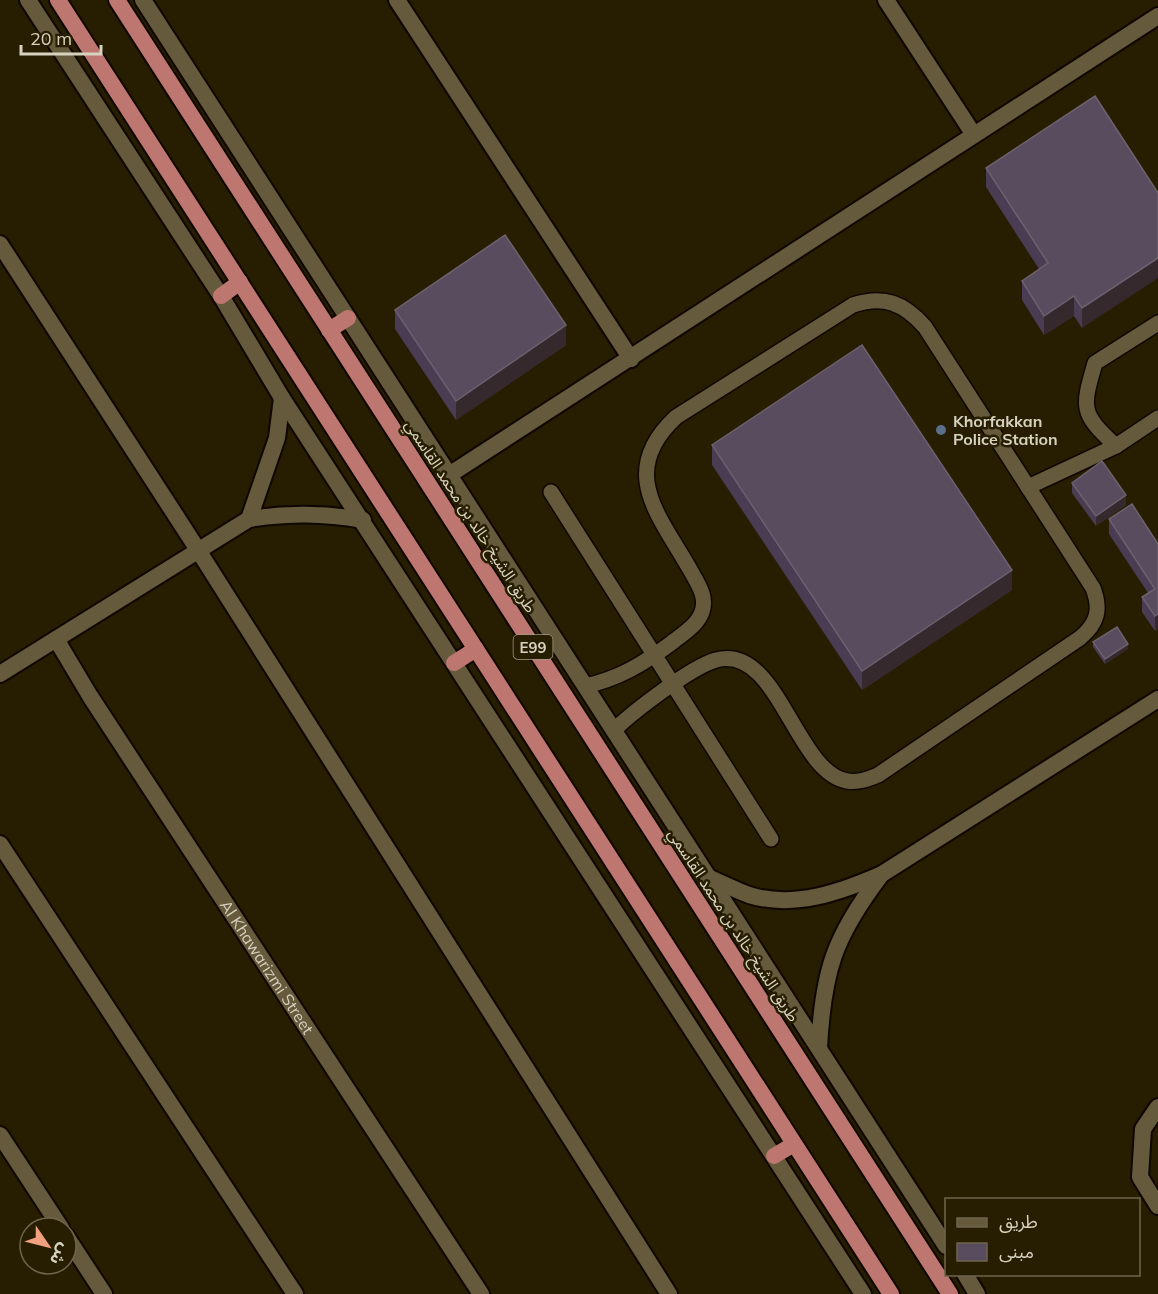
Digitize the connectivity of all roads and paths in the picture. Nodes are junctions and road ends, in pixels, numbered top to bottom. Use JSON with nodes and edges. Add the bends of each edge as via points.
{"nodes":[{"id":1,"x":28,"y":0,"type":"edge"},
{"id":2,"x":58,"y":0,"type":"edge"},
{"id":3,"x":117,"y":0,"type":"edge"},
{"id":4,"x":143,"y":0,"type":"edge"},
{"id":5,"x":397,"y":0,"type":"edge"},
{"id":6,"x":886,"y":0,"type":"edge"},
{"id":7,"x":1158,"y":16,"type":"edge"},
{"id":8,"x":974,"y":135,"type":"junction"},
{"id":9,"x":0,"y":244,"type":"edge"},
{"id":10,"x":240,"y":282,"type":"junction"},
{"id":11,"x":221,"y":296,"type":"junction"},
{"id":12,"x":348,"y":318,"type":"junction"},
{"id":13,"x":1158,"y":323,"type":"edge"},
{"id":14,"x":329,"y":330,"type":"junction"},
{"id":15,"x":631,"y":359,"type":"junction"},
{"id":16,"x":282,"y":398,"type":"junction"},
{"id":17,"x":1158,"y":418,"type":"edge"},
{"id":18,"x":1116,"y":446,"type":"junction"},
{"id":19,"x":449,"y":475,"type":"junction"},
{"id":20,"x":1028,"y":487,"type":"junction"},
{"id":21,"x":551,"y":492,"type":"dead end"},
{"id":22,"x":249,"y":519,"type":"junction"},
{"id":23,"x":363,"y":520,"type":"junction"},
{"id":24,"x":198,"y":550,"type":"junction"},
{"id":25,"x":56,"y":639,"type":"junction"},
{"id":26,"x":476,"y":649,"type":"junction"},
{"id":27,"x":655,"y":656,"type":"junction"},
{"id":28,"x":454,"y":663,"type":"junction"},
{"id":29,"x":0,"y":674,"type":"edge"},
{"id":30,"x":674,"y":685,"type":"junction"},
{"id":31,"x":585,"y":686,"type":"junction"},
{"id":32,"x":1158,"y":699,"type":"edge"},
{"id":33,"x":614,"y":730,"type":"junction"},
{"id":34,"x":771,"y":838,"type":"dead end"},
{"id":35,"x":0,"y":844,"type":"edge"},
{"id":36,"x":882,"y":874,"type":"junction"},
{"id":37,"x":710,"y":878,"type":"junction"},
{"id":38,"x":819,"y":1048,"type":"junction"},
{"id":39,"x":1158,"y":1107,"type":"edge"},
{"id":40,"x":0,"y":1135,"type":"edge"},
{"id":41,"x":794,"y":1144,"type":"junction"},
{"id":42,"x":774,"y":1156,"type":"junction"},
{"id":43,"x":1158,"y":1206,"type":"edge"},
{"id":44,"x":53,"y":1216,"type":"edge"},
{"id":45,"x":945,"y":1243,"type":"edge"},
{"id":46,"x":78,"y":1254,"type":"edge"},
{"id":47,"x":966,"y":1276,"type":"edge"},
{"id":48,"x":104,"y":1294,"type":"edge"},
{"id":49,"x":295,"y":1294,"type":"edge"},
{"id":50,"x":482,"y":1294,"type":"edge"},
{"id":51,"x":669,"y":1294,"type":"edge"},
{"id":52,"x":863,"y":1294,"type":"edge"},
{"id":53,"x":891,"y":1294,"type":"edge"},
{"id":54,"x":950,"y":1294,"type":"edge"},
{"id":55,"x":977,"y":1294,"type":"edge"}],
"edges":[{"from":1,"to":11,"type":"street"},
{"from":2,"to":10,"type":"highway"},
{"from":3,"to":14,"type":"highway","name":"طريق الشيخ خالد بن محمد القاسمي","number":"E99"},
{"from":4,"to":12,"type":"street"},
{"from":5,"to":15,"type":"street"},
{"from":6,"to":8,"type":"street"},
{"from":7,"to":8,"type":"street"},
{"from":8,"to":15,"type":"street"},
{"from":9,"to":24,"type":"street"},
{"from":10,"to":11,"type":"highway"},
{"from":10,"to":26,"type":"highway"},
{"from":11,"to":16,"type":"street"},
{"from":12,"to":14,"type":"highway"},
{"from":12,"to":19,"type":"street"},
{"from":13,"to":18,"type":"lane","via":[[1095,363],[1084,400],[1094,425]]},
{"from":14,"to":54,"type":"highway","name":"طريق الشيخ خالد بن محمد القاسمي","number":"E99"},
{"from":15,"to":19,"type":"street"},
{"from":16,"to":22,"type":"street","via":[[277,438]]},
{"from":16,"to":23,"type":"street"},
{"from":17,"to":18,"type":"lane"},
{"from":18,"to":20,"type":"lane"},
{"from":19,"to":31,"type":"street"},
{"from":20,"to":27,"type":"lane","via":[[914,315],[885,300],[853,305],[660,431],[645,470],[646,491],[702,590],[704,601],[696,622]]},
{"from":20,"to":30,"type":"lane","via":[[1093,588],[1098,608],[1091,628],[878,776],[846,781],[831,775],[766,682],[744,664],[716,660]]},
{"from":21,"to":27,"type":"lane"},
{"from":22,"to":23,"type":"street","via":[[306,513]]},
{"from":22,"to":24,"type":"street"},
{"from":23,"to":28,"type":"street"},
{"from":24,"to":25,"type":"street"},
{"from":24,"to":51,"type":"street"},
{"from":25,"to":29,"type":"street"},
{"from":25,"to":50,"type":"street","name":"Al Khawarizmi Street"},
{"from":26,"to":28,"type":"highway"},
{"from":26,"to":41,"type":"highway"},
{"from":27,"to":30,"type":"lane"},
{"from":27,"to":31,"type":"lane","via":[[620,676]]},
{"from":28,"to":42,"type":"street"},
{"from":30,"to":33,"type":"lane"},
{"from":30,"to":34,"type":"lane"},
{"from":31,"to":33,"type":"street"},
{"from":32,"to":36,"type":"street"},
{"from":33,"to":37,"type":"street"},
{"from":35,"to":49,"type":"street"},
{"from":36,"to":37,"type":"street","via":[[840,893],[795,900],[751,895]]},
{"from":36,"to":38,"type":"street","via":[[853,912],[833,955],[821,1001]]},
{"from":37,"to":38,"type":"street"},
{"from":38,"to":45,"type":"street"},
{"from":39,"to":43,"type":"street","via":[[1143,1129],[1140,1178]]},
{"from":40,"to":44,"type":"street"},
{"from":41,"to":42,"type":"highway"},
{"from":41,"to":53,"type":"highway"},
{"from":42,"to":52,"type":"street"},
{"from":46,"to":48,"type":"street"},
{"from":47,"to":55,"type":"street"}]}
